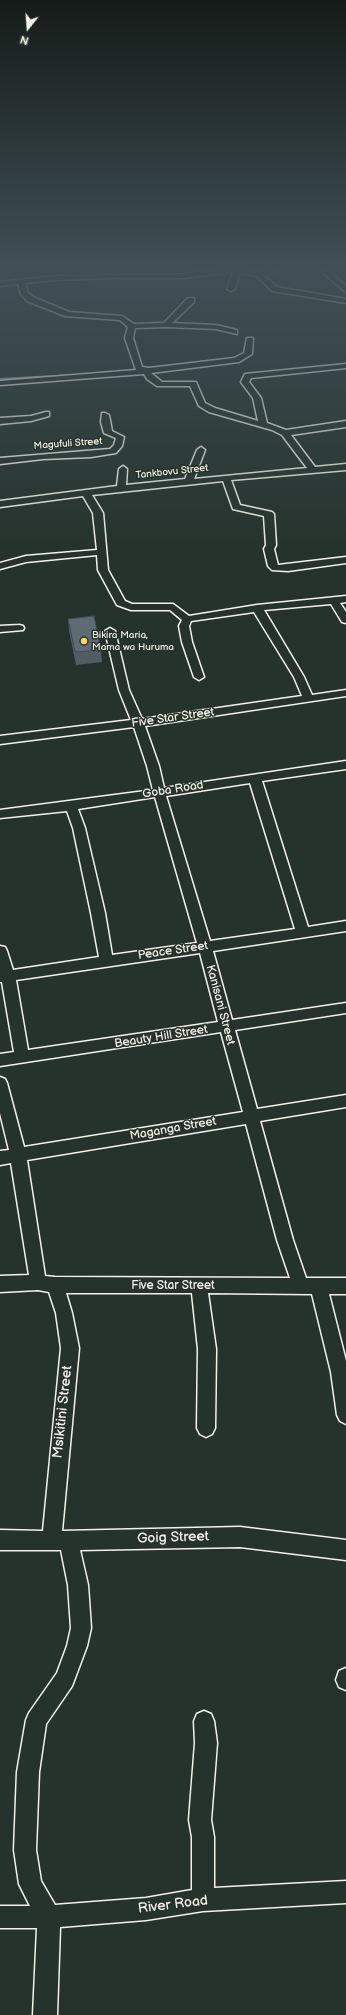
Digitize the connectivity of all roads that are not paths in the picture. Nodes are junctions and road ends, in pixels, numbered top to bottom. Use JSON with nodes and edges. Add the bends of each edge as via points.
{"nodes":[{"id":1,"x":140,"y":362,"type":"edge"},
{"id":2,"x":221,"y":362,"type":"edge"},
{"id":3,"x":346,"y":366,"type":"edge"},
{"id":4,"x":144,"y":371,"type":"junction"},
{"id":5,"x":0,"y":383,"type":"edge"},
{"id":6,"x":46,"y":414,"type":"dead end"},
{"id":7,"x":105,"y":415,"type":"dead end"},
{"id":8,"x":0,"y":420,"type":"edge"},
{"id":9,"x":263,"y":424,"type":"junction"},
{"id":10,"x":346,"y":424,"type":"edge"},
{"id":11,"x":285,"y":433,"type":"junction"},
{"id":12,"x":201,"y":450,"type":"dead end"},
{"id":13,"x":0,"y":461,"type":"edge"},
{"id":14,"x":346,"y":467,"type":"edge"},
{"id":15,"x":123,"y":469,"type":"dead end"},
{"id":16,"x":312,"y":469,"type":"junction"},
{"id":17,"x":226,"y":478,"type":"junction"},
{"id":18,"x":188,"y":482,"type":"junction"},
{"id":19,"x":121,"y":488,"type":"junction"},
{"id":20,"x":86,"y":493,"type":"junction"},
{"id":21,"x":0,"y":504,"type":"edge"},
{"id":22,"x":102,"y":552,"type":"junction"},
{"id":23,"x":346,"y":560,"type":"edge"},
{"id":24,"x":0,"y":566,"type":"edge"},
{"id":25,"x":346,"y":599,"type":"edge"},
{"id":26,"x":334,"y":600,"type":"junction"},
{"id":27,"x":257,"y":608,"type":"junction"},
{"id":28,"x":187,"y":619,"type":"junction"},
{"id":29,"x":346,"y":620,"type":"edge"},
{"id":30,"x":19,"y":628,"type":"dead end"},
{"id":31,"x":0,"y":629,"type":"edge"},
{"id":32,"x":110,"y":631,"type":"dead end"},
{"id":33,"x":199,"y":677,"type":"dead end"},
{"id":34,"x":346,"y":693,"type":"edge"},
{"id":35,"x":308,"y":698,"type":"junction"},
{"id":36,"x":138,"y":723,"type":"junction"},
{"id":37,"x":0,"y":740,"type":"edge"},
{"id":38,"x":346,"y":765,"type":"edge"},
{"id":39,"x":255,"y":779,"type":"junction"},
{"id":40,"x":159,"y":792,"type":"junction"},
{"id":41,"x":71,"y":806,"type":"junction"},
{"id":42,"x":0,"y":814,"type":"edge"},
{"id":43,"x":346,"y":926,"type":"edge"},
{"id":44,"x":303,"y":933,"type":"junction"},
{"id":45,"x":205,"y":946,"type":"junction"},
{"id":46,"x":0,"y":952,"type":"edge"},
{"id":47,"x":106,"y":960,"type":"junction"},
{"id":48,"x":4,"y":977,"type":"edge"},
{"id":49,"x":346,"y":1008,"type":"edge"},
{"id":50,"x":226,"y":1027,"type":"junction"},
{"id":51,"x":22,"y":1058,"type":"junction"},
{"id":52,"x":0,"y":1060,"type":"edge"},
{"id":53,"x":0,"y":1083,"type":"edge"},
{"id":54,"x":346,"y":1101,"type":"edge"},
{"id":55,"x":250,"y":1115,"type":"junction"},
{"id":56,"x":18,"y":1155,"type":"junction"},
{"id":57,"x":0,"y":1158,"type":"edge"},
{"id":58,"x":38,"y":1282,"type":"junction"},
{"id":59,"x":0,"y":1284,"type":"edge"},
{"id":60,"x":55,"y":1285,"type":"junction"},
{"id":61,"x":199,"y":1286,"type":"junction"},
{"id":62,"x":319,"y":1286,"type":"junction"},
{"id":63,"x":346,"y":1286,"type":"edge"},
{"id":64,"x":302,"y":1287,"type":"junction"},
{"id":65,"x":346,"y":1415,"type":"edge"},
{"id":66,"x":206,"y":1428,"type":"dead end"},
{"id":67,"x":0,"y":1540,"type":"edge"},
{"id":68,"x":60,"y":1541,"type":"junction"},
{"id":69,"x":346,"y":1550,"type":"edge"},
{"id":70,"x":204,"y":1721,"type":"dead end"},
{"id":71,"x":346,"y":1892,"type":"edge"},
{"id":72,"x":203,"y":1900,"type":"junction"},
{"id":73,"x":0,"y":1917,"type":"edge"},
{"id":74,"x":49,"y":1917,"type":"junction"},
{"id":75,"x":45,"y":2015,"type":"edge"}],
"edges":[{"from":1,"to":4,"type":"street"},
{"from":2,"to":4,"type":"street"},
{"from":3,"to":9,"type":"street","via":[[259,374],[246,378],[245,382],[259,403]]},
{"from":4,"to":5,"type":"street"},
{"from":4,"to":9,"type":"street","via":[[160,384],[193,384],[202,404],[212,410]]},
{"from":6,"to":8,"type":"street","via":[[32,418]]},
{"from":7,"to":13,"type":"street","name":"Magufuli Street","via":[[108,433],[120,437],[118,446],[113,451]]},
{"from":9,"to":11,"type":"street"},
{"from":10,"to":11,"type":"street"},
{"from":11,"to":16,"type":"street"},
{"from":12,"to":18,"type":"street"},
{"from":14,"to":16,"type":"street","name":"Tankbovu Street"},
{"from":15,"to":19,"type":"street"},
{"from":16,"to":17,"type":"street","name":"Tankbovu Street"},
{"from":17,"to":18,"type":"street","name":"Tankbovu Street"},
{"from":17,"to":23,"type":"street","via":[[236,507],[269,514],[269,549],[275,568]]},
{"from":18,"to":19,"type":"street","name":"Tankbovu Street"},
{"from":19,"to":20,"type":"street","name":"Tankbovu Street"},
{"from":20,"to":21,"type":"street","name":"Tankbovu Street"},
{"from":20,"to":22,"type":"street","via":[[98,513]]},
{"from":22,"to":24,"type":"street","via":[[26,559]]},
{"from":22,"to":28,"type":"street","via":[[103,570],[121,603],[131,607],[172,607]]},
{"from":25,"to":26,"type":"street"},
{"from":26,"to":27,"type":"street"},
{"from":26,"to":29,"type":"street"},
{"from":27,"to":28,"type":"street"},
{"from":27,"to":35,"type":"street","via":[[299,677]]},
{"from":28,"to":33,"type":"street","via":[[184,626],[187,642]]},
{"from":30,"to":31,"type":"street"},
{"from":32,"to":36,"type":"street","name":"Kanisani Street","via":[[124,690]]},
{"from":34,"to":35,"type":"street","name":"Five Star Street"},
{"from":35,"to":36,"type":"street","name":"Five Star Street"},
{"from":36,"to":37,"type":"street","name":"Five Star Street"},
{"from":36,"to":40,"type":"street","name":"Kanisani Street"},
{"from":38,"to":39,"type":"street","name":"Goba Road"},
{"from":39,"to":40,"type":"street","name":"Goba Road"},
{"from":39,"to":44,"type":"street"},
{"from":40,"to":41,"type":"street","name":"Goba Road"},
{"from":40,"to":45,"type":"street","name":"Kanisani Street"},
{"from":41,"to":42,"type":"street","name":"Goba Road"},
{"from":41,"to":47,"type":"street","via":[[94,894]]},
{"from":43,"to":44,"type":"street","name":"Peace Street"},
{"from":44,"to":45,"type":"street","name":"Peace Street"},
{"from":45,"to":47,"type":"street","name":"Peace Street"},
{"from":45,"to":50,"type":"street","name":"Kanisani Street"},
{"from":46,"to":48,"type":"street"},
{"from":47,"to":48,"type":"street","name":"Peace Street"},
{"from":48,"to":51,"type":"street"},
{"from":49,"to":50,"type":"street","name":"Beauty Hill Street"},
{"from":50,"to":51,"type":"street","name":"Beauty Hill Street"},
{"from":50,"to":55,"type":"street","name":"Kanisani Street"},
{"from":51,"to":52,"type":"street","name":"Beauty Hill Street"},
{"from":53,"to":56,"type":"street"},
{"from":54,"to":55,"type":"street","name":"Maganga Street"},
{"from":55,"to":56,"type":"street","name":"Maganga Street"},
{"from":55,"to":64,"type":"street","name":"Kanisani Street","via":[[285,1240]]},
{"from":56,"to":57,"type":"street","name":"Maganga Street"},
{"from":56,"to":58,"type":"street"},
{"from":58,"to":59,"type":"street","name":"Five Star Street"},
{"from":58,"to":60,"type":"street","name":"Five Star Street"},
{"from":60,"to":61,"type":"street","name":"Five Star Street"},
{"from":60,"to":68,"type":"street","name":"Msikitini Street","via":[[64,1313],[70,1348]]},
{"from":61,"to":64,"type":"street","name":"Five Star Street"},
{"from":61,"to":66,"type":"street","via":[[207,1349]]},
{"from":62,"to":63,"type":"street","name":"Five Star Street"},
{"from":62,"to":64,"type":"street","name":"Five Star Street"},
{"from":62,"to":65,"type":"street","via":[[340,1372]]},
{"from":67,"to":68,"type":"street","name":"Goig Street"},
{"from":68,"to":69,"type":"street","name":"Goig Street","via":[[240,1537]]},
{"from":68,"to":74,"type":"street","name":"Msikitini Street","via":[[78,1585],[81,1628],[65,1679],[36,1720],[28,1772],[25,1850],[30,1884]]},
{"from":70,"to":72,"type":"street","via":[[206,1743],[200,1820],[203,1837]]},
{"from":71,"to":72,"type":"street","name":"River Road"},
{"from":72,"to":74,"type":"street","name":"River Road","via":[[146,1909]]},
{"from":73,"to":74,"type":"street","name":"River Road"},
{"from":74,"to":75,"type":"street"}]}
